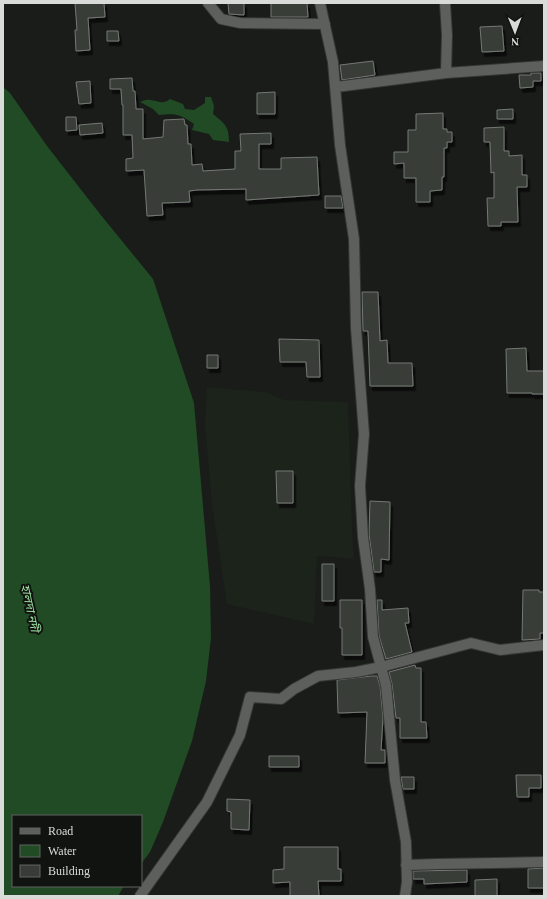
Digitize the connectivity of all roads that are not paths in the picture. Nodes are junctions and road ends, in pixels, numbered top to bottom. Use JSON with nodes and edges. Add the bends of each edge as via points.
{"nodes":[{"id":1,"x":208,"y":3,"type":"edge"},
{"id":2,"x":320,"y":3,"type":"edge"},
{"id":3,"x":445,"y":3,"type":"edge"},
{"id":4,"x":325,"y":24,"type":"junction"},
{"id":5,"x":544,"y":66,"type":"edge"},
{"id":6,"x":446,"y":73,"type":"junction"},
{"id":7,"x":336,"y":87,"type":"junction"},
{"id":8,"x":544,"y":644,"type":"edge"},
{"id":9,"x":381,"y":667,"type":"junction"},
{"id":10,"x":544,"y":862,"type":"edge"},
{"id":11,"x":406,"y":865,"type":"junction"},
{"id":12,"x":140,"y":896,"type":"edge"},
{"id":13,"x":405,"y":896,"type":"edge"}],
"edges":[{"from":1,"to":4,"type":"street","via":[[221,19],[240,23]]},
{"from":2,"to":4,"type":"street"},
{"from":3,"to":6,"type":"street"},
{"from":4,"to":7,"type":"street"},
{"from":5,"to":6,"type":"street"},
{"from":6,"to":7,"type":"street"},
{"from":7,"to":9,"type":"street","via":[[340,145],[354,239],[356,328],[364,434],[360,486],[362,537],[370,589],[373,637]]},
{"from":8,"to":9,"type":"street","via":[[500,650],[470,643]]},
{"from":9,"to":11,"type":"street","via":[[386,685],[395,780],[406,842]]},
{"from":9,"to":12,"type":"street","via":[[318,676],[281,699],[250,697],[240,736],[207,802]]},
{"from":10,"to":11,"type":"street"},
{"from":11,"to":13,"type":"street"}]}
